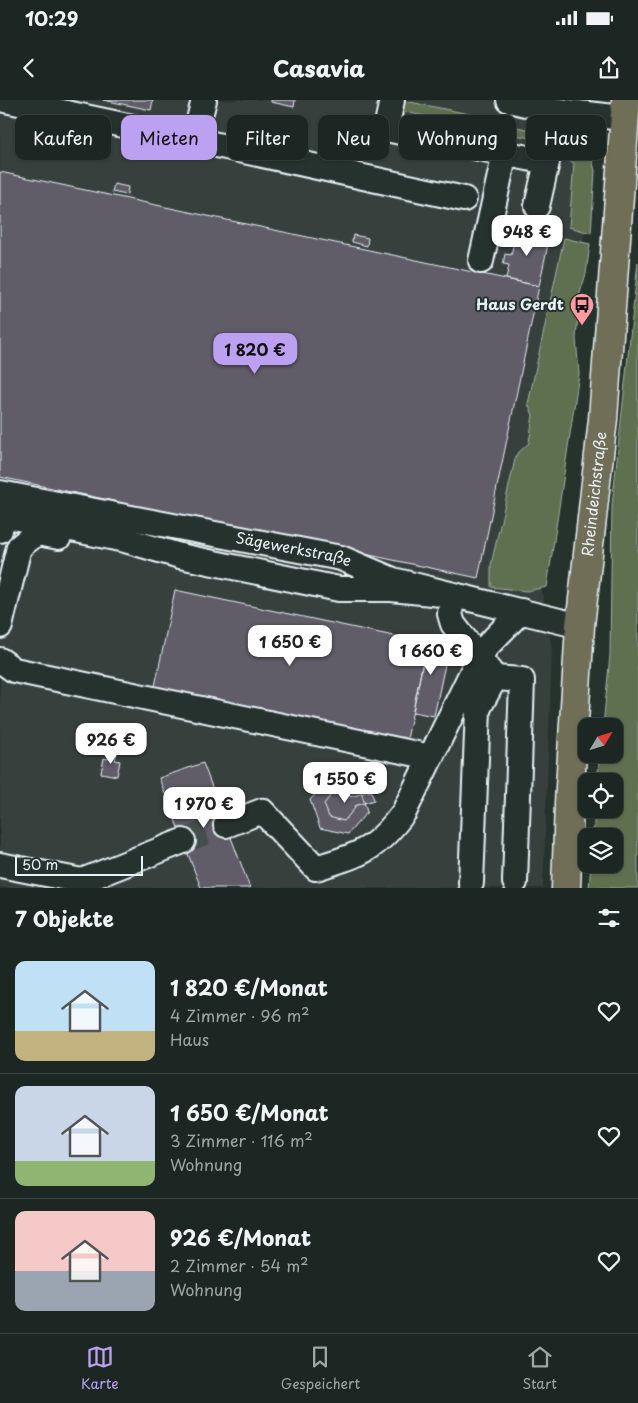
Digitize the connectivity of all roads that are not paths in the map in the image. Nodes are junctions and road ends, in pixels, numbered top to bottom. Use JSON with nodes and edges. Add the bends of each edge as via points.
{"nodes":[{"id":1,"x":5,"y":100,"type":"edge"},
{"id":2,"x":204,"y":100,"type":"edge"},
{"id":3,"x":392,"y":100,"type":"edge"},
{"id":4,"x":509,"y":100,"type":"edge"},
{"id":5,"x":625,"y":109,"type":"edge"},
{"id":6,"x":200,"y":115,"type":"edge"},
{"id":7,"x":121,"y":125,"type":"edge"},
{"id":8,"x":399,"y":132,"type":"edge"},
{"id":9,"x":217,"y":145,"type":"edge"},
{"id":10,"x":516,"y":155,"type":"edge"},
{"id":11,"x":503,"y":160,"type":"edge"},
{"id":12,"x":464,"y":199,"type":"dead end"},
{"id":13,"x":537,"y":206,"type":"dead end"},
{"id":14,"x":481,"y":262,"type":"dead end"},
{"id":15,"x":1,"y":513,"type":"edge"},
{"id":16,"x":180,"y":556,"type":"junction"},
{"id":17,"x":452,"y":595,"type":"junction"},
{"id":18,"x":521,"y":611,"type":"junction"},
{"id":19,"x":0,"y":626,"type":"edge"},
{"id":20,"x":580,"y":626,"type":"junction"},
{"id":21,"x":479,"y":658,"type":"junction"},
{"id":22,"x":0,"y":660,"type":"edge"},
{"id":23,"x":496,"y":678,"type":"junction"},
{"id":24,"x":431,"y":757,"type":"junction"},
{"id":25,"x":226,"y":825,"type":"tunnel mouth"},
{"id":26,"x":183,"y":841,"type":"tunnel mouth"},
{"id":27,"x":0,"y":865,"type":"edge"},
{"id":28,"x":515,"y":882,"type":"dead end"},
{"id":29,"x":471,"y":883,"type":"dead end"},
{"id":30,"x":566,"y":888,"type":"edge"}],
"edges":[{"from":1,"to":7,"type":"lane"},
{"from":2,"to":6,"type":"lane"},
{"from":3,"to":8,"type":"lane","via":[[386,129]]},
{"from":4,"to":5,"type":"lane","via":[[552,110]]},
{"from":5,"to":20,"type":"main road","name":"Rheindeichstraße","via":[[603,420]]},
{"from":9,"to":12,"type":"lane"},
{"from":10,"to":13,"type":"lane","via":[[547,162]]},
{"from":11,"to":14,"type":"lane"},
{"from":15,"to":16,"type":"lane","via":[[125,540]]},
{"from":15,"to":17,"type":"lane","name":"Sägewerkstraße","via":[[341,558],[393,580]]},
{"from":16,"to":17,"type":"lane","via":[[339,589]]},
{"from":16,"to":19,"type":"lane","via":[[37,533],[18,546]]},
{"from":17,"to":18,"type":"lane","name":"Sägewerkstraße"},
{"from":17,"to":21,"type":"lane","via":[[450,614],[453,624]]},
{"from":18,"to":20,"type":"lane","name":"Sägewerkstraße"},
{"from":18,"to":21,"type":"lane"},
{"from":20,"to":30,"type":"main road","name":"Rheindeichstraße"},
{"from":21,"to":23,"type":"lane"},
{"from":21,"to":24,"type":"lane"},
{"from":22,"to":24,"type":"lane","via":[[14,670]]},
{"from":23,"to":28,"type":"lane","via":[[522,680]]},
{"from":23,"to":29,"type":"lane","via":[[478,709]]},
{"from":24,"to":25,"type":"lane","via":[[404,812],[374,845],[356,856],[316,868],[262,810]]},
{"from":26,"to":27,"type":"lane","via":[[82,881]]}]}
